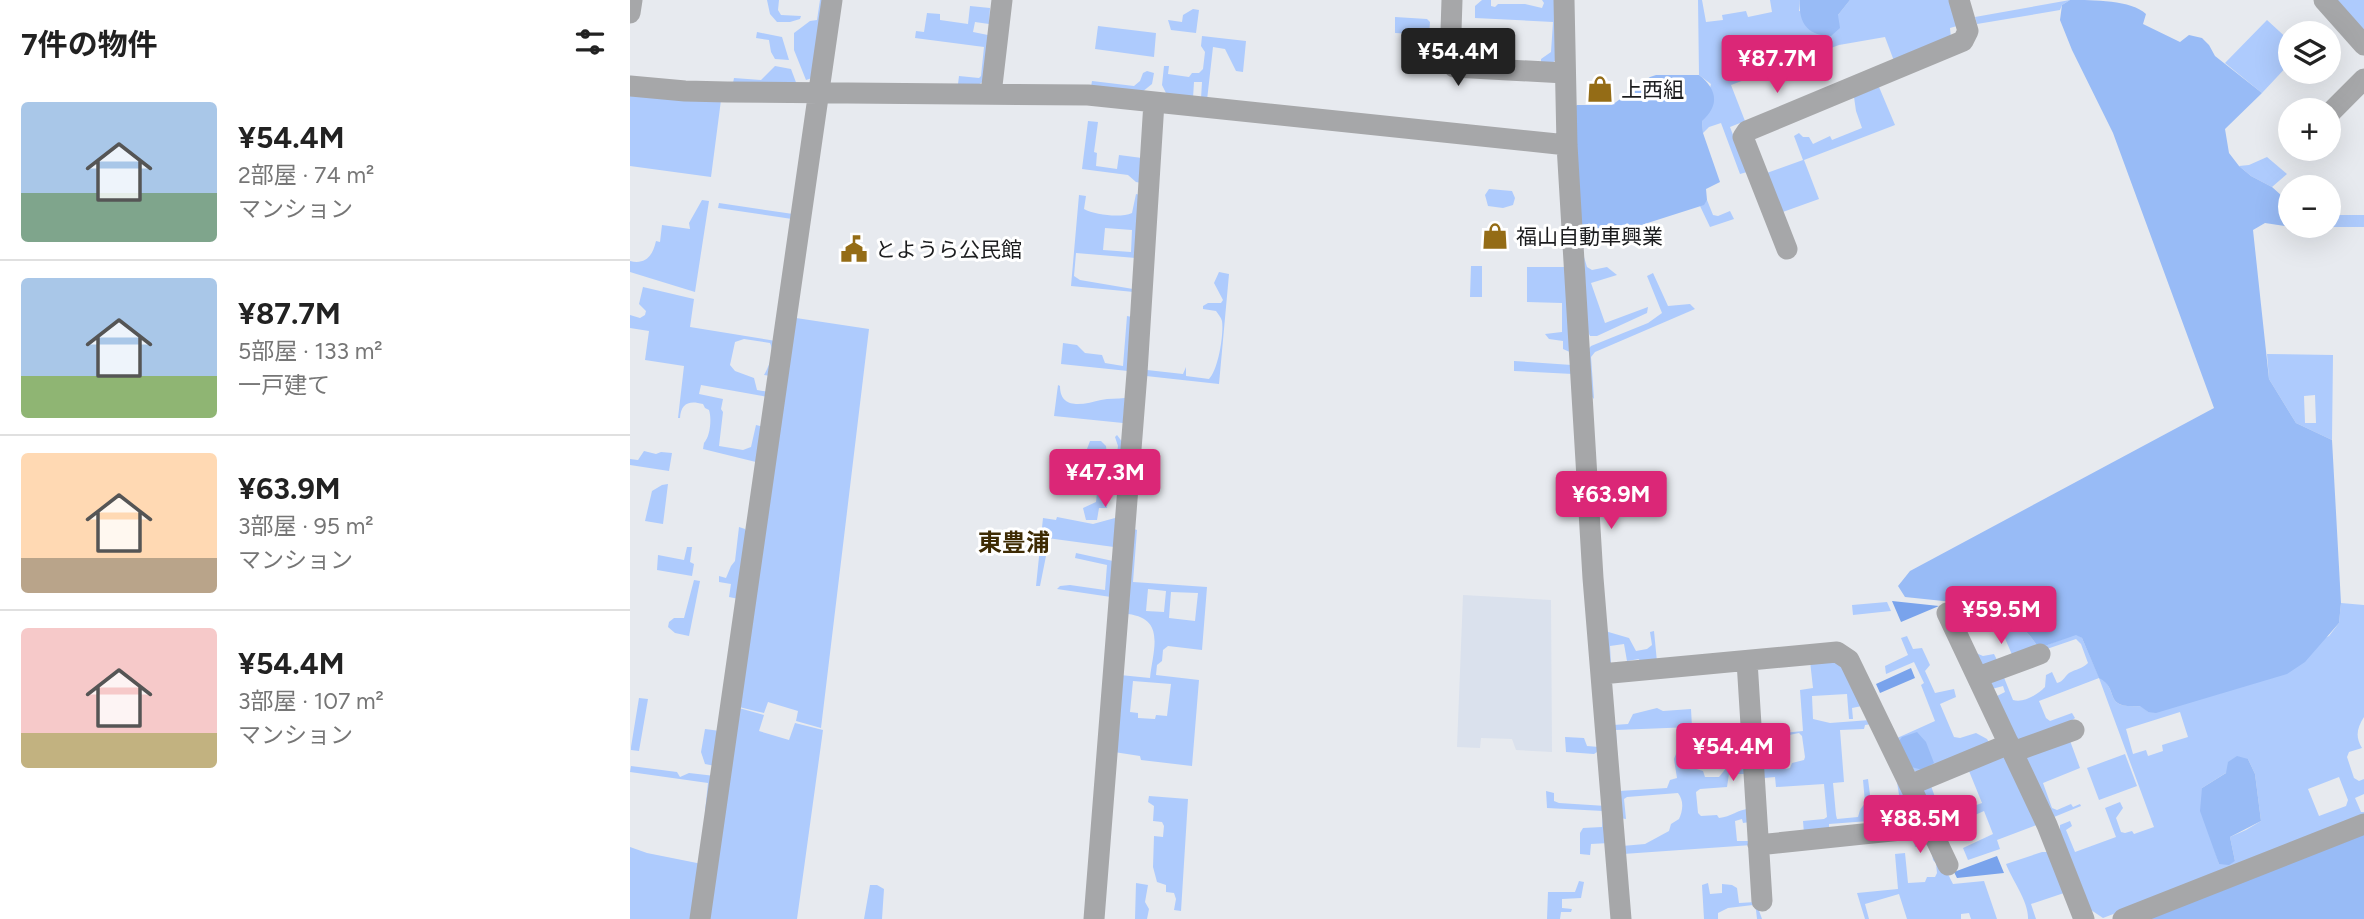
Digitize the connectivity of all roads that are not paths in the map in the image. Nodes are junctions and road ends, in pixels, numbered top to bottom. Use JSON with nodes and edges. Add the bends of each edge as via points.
{"nodes":[{"id":1,"x":632,"y":0,"type":"edge"},
{"id":2,"x":832,"y":0,"type":"edge"},
{"id":3,"x":1002,"y":0,"type":"edge"},
{"id":4,"x":1452,"y":0,"type":"edge"},
{"id":5,"x":1564,"y":0,"type":"edge"},
{"id":6,"x":1959,"y":0,"type":"edge"},
{"id":7,"x":2324,"y":0,"type":"edge"},
{"id":8,"x":630,"y":13,"type":"edge"},
{"id":9,"x":2364,"y":45,"type":"edge"},
{"id":10,"x":1565,"y":73,"type":"junction"},
{"id":11,"x":2364,"y":79,"type":"edge"},
{"id":12,"x":630,"y":86,"type":"edge"},
{"id":13,"x":820,"y":93,"type":"junction"},
{"id":14,"x":991,"y":93,"type":"junction"},
{"id":15,"x":1154,"y":102,"type":"junction"},
{"id":16,"x":2341,"y":102,"type":"edge"},
{"id":17,"x":1567,"y":145,"type":"junction"},
{"id":18,"x":1787,"y":249,"type":"dead end"},
{"id":19,"x":1947,"y":613,"type":"dead end"},
{"id":20,"x":2040,"y":654,"type":"dead end"},
{"id":21,"x":1747,"y":661,"type":"junction"},
{"id":22,"x":1601,"y":674,"type":"junction"},
{"id":23,"x":1978,"y":677,"type":"junction"},
{"id":24,"x":2074,"y":730,"type":"dead end"},
{"id":25,"x":2010,"y":748,"type":"junction"},
{"id":26,"x":1910,"y":785,"type":"junction"},
{"id":27,"x":2364,"y":824,"type":"edge"},
{"id":28,"x":1930,"y":827,"type":"junction"},
{"id":29,"x":1758,"y":845,"type":"junction"},
{"id":30,"x":1948,"y":865,"type":"dead end"},
{"id":31,"x":1762,"y":901,"type":"dead end"},
{"id":32,"x":700,"y":919,"type":"edge"},
{"id":33,"x":1094,"y":919,"type":"edge"},
{"id":34,"x":1622,"y":919,"type":"edge"},
{"id":35,"x":2084,"y":919,"type":"edge"},
{"id":36,"x":2123,"y":919,"type":"edge"}],
"edges":[{"from":1,"to":8,"type":"street"},
{"from":2,"to":13,"type":"street"},
{"from":3,"to":14,"type":"street"},
{"from":4,"to":10,"type":"street","via":[[1450,62],[1454,67]]},
{"from":5,"to":10,"type":"street"},
{"from":6,"to":18,"type":"street","via":[[1968,32],[1963,41],[1747,131],[1744,137]]},
{"from":7,"to":9,"type":"street"},
{"from":10,"to":17,"type":"street"},
{"from":11,"to":16,"type":"street"},
{"from":12,"to":13,"type":"street"},
{"from":13,"to":14,"type":"street"},
{"from":13,"to":32,"type":"street"},
{"from":14,"to":15,"type":"street"},
{"from":15,"to":17,"type":"street"},
{"from":15,"to":33,"type":"street"},
{"from":17,"to":22,"type":"street"},
{"from":19,"to":23,"type":"street"},
{"from":20,"to":23,"type":"street"},
{"from":21,"to":22,"type":"street"},
{"from":21,"to":26,"type":"street","via":[[1838,652],[1849,660]]},
{"from":21,"to":29,"type":"street"},
{"from":22,"to":34,"type":"street"},
{"from":23,"to":25,"type":"street"},
{"from":24,"to":25,"type":"street"},
{"from":25,"to":26,"type":"street"},
{"from":25,"to":35,"type":"street"},
{"from":26,"to":28,"type":"street"},
{"from":27,"to":36,"type":"street"},
{"from":28,"to":29,"type":"street"},
{"from":28,"to":30,"type":"street"},
{"from":29,"to":31,"type":"street"}]}
